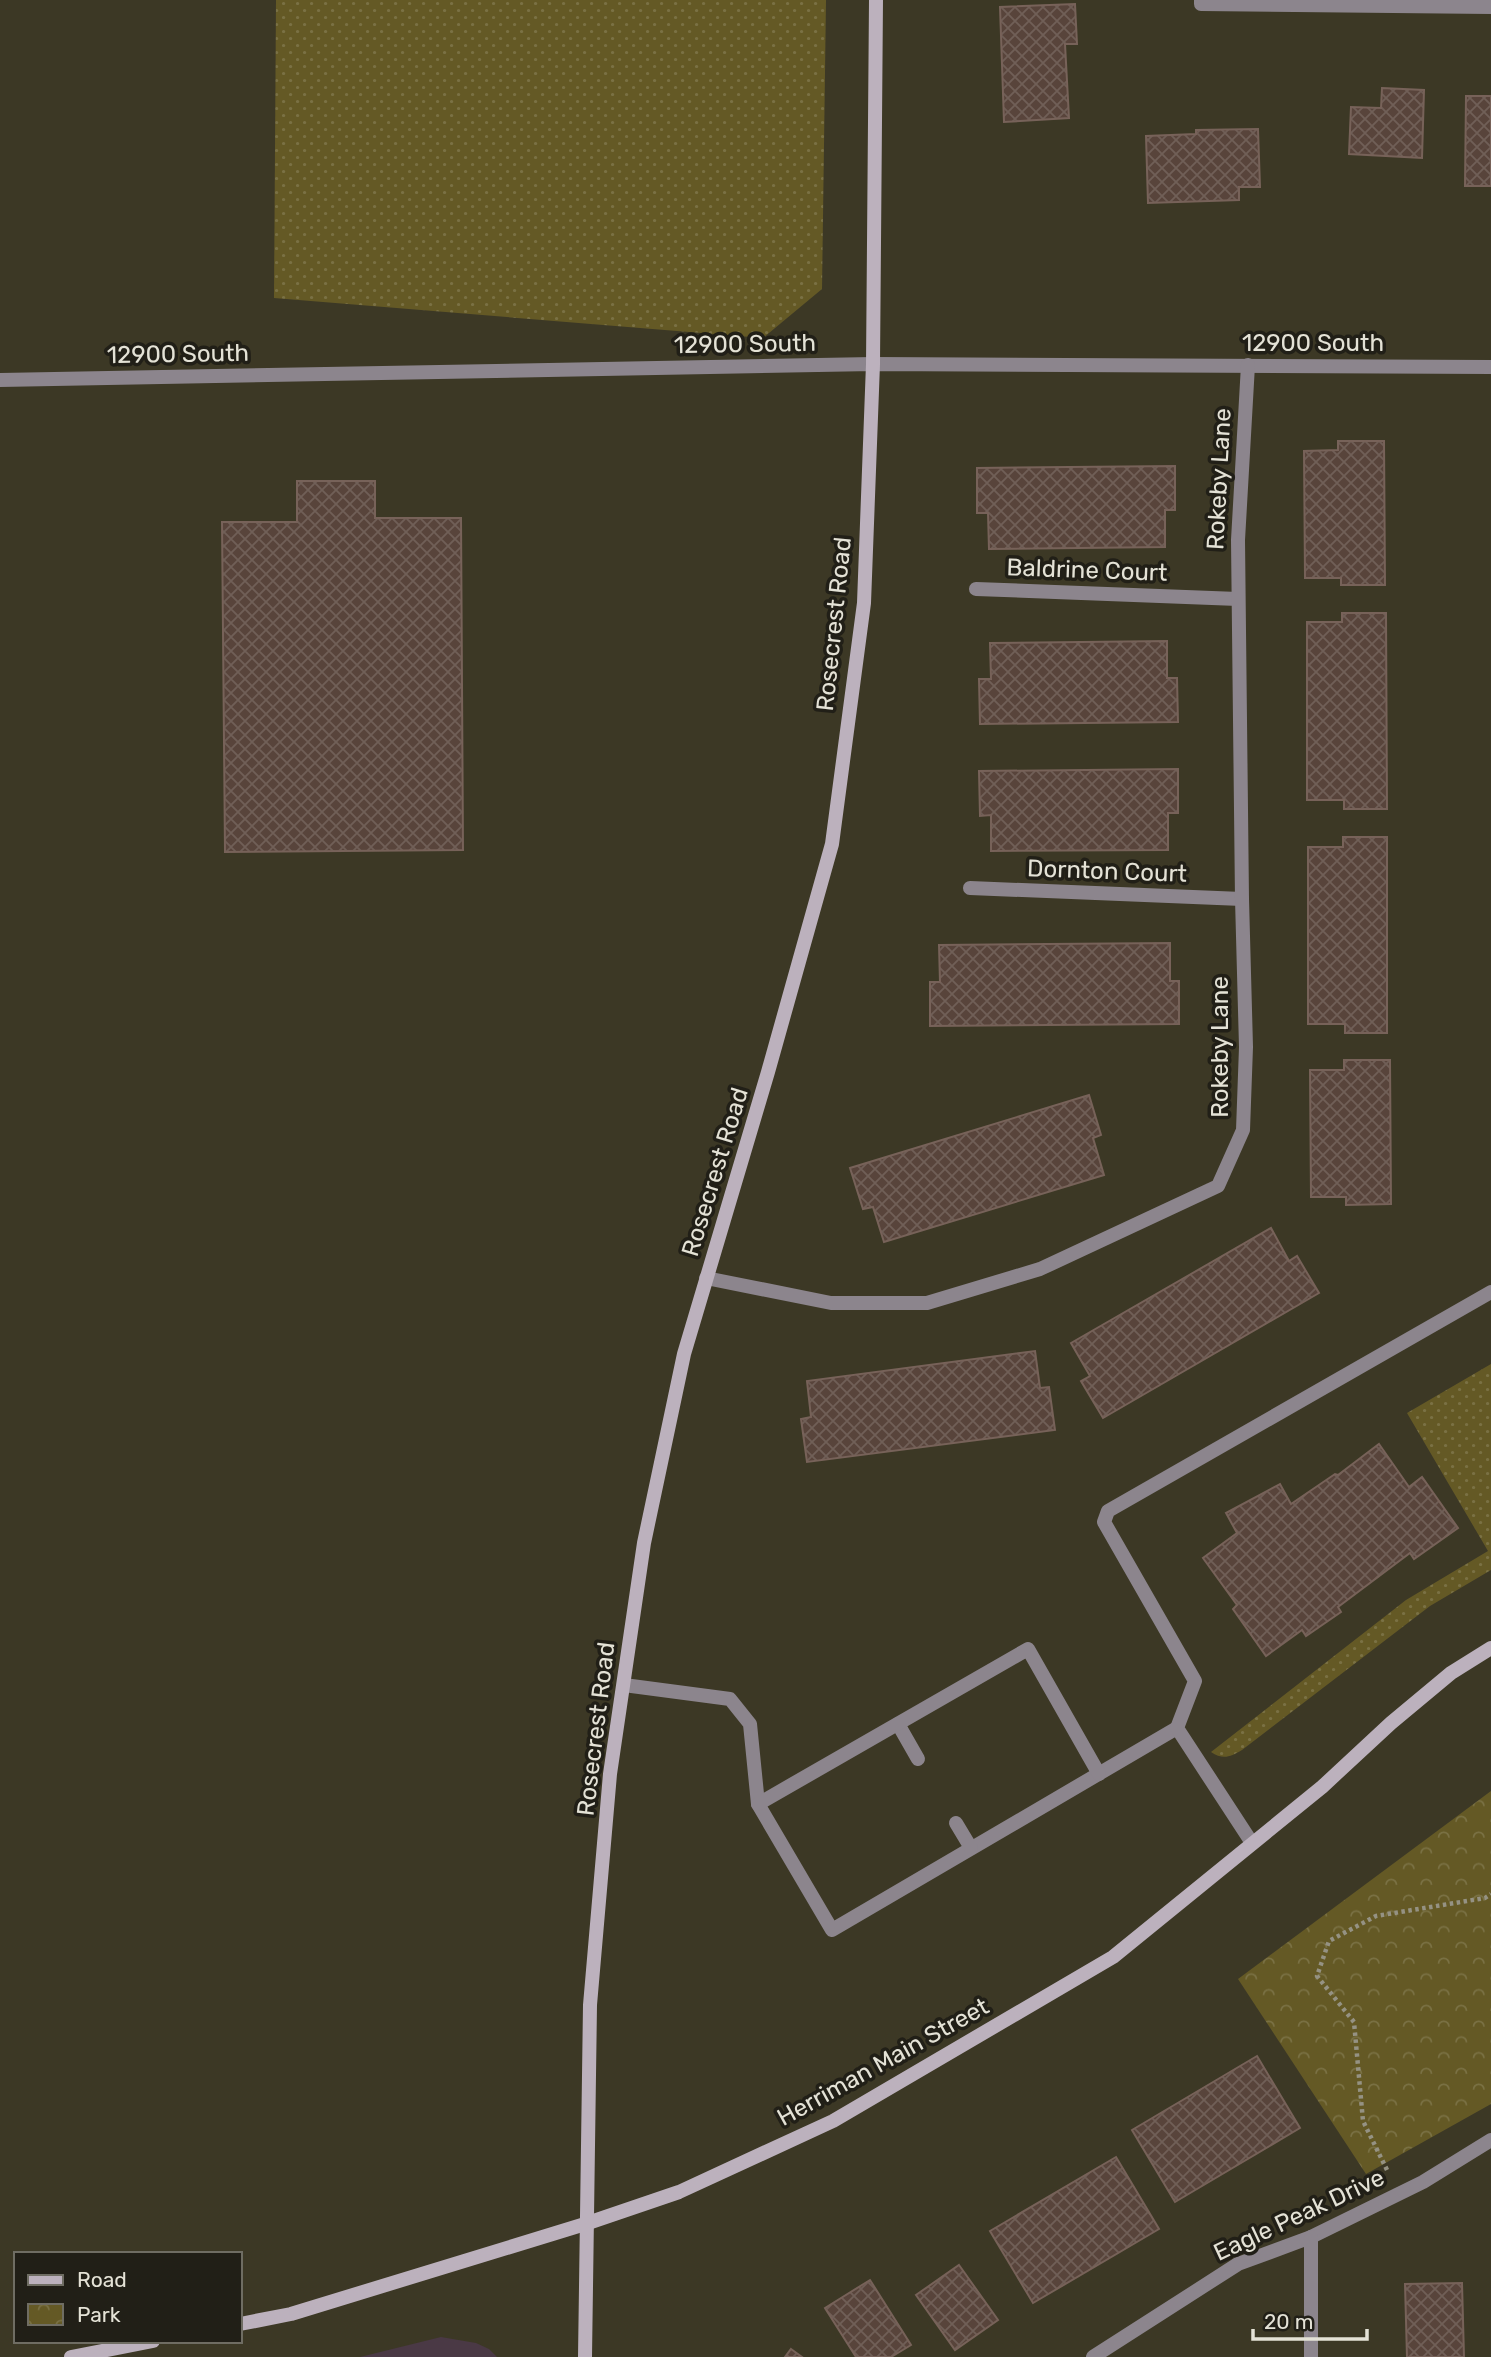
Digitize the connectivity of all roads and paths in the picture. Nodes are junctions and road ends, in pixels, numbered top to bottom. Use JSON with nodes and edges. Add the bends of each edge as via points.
{"nodes":[{"id":1,"x":876,"y":0,"type":"edge"},
{"id":2,"x":1201,"y":2,"type":"edge"},
{"id":3,"x":1491,"y":6,"type":"edge"},
{"id":4,"x":873,"y":364,"type":"junction"},
{"id":5,"x":1248,"y":365,"type":"junction"},
{"id":6,"x":1491,"y":367,"type":"edge"},
{"id":7,"x":0,"y":380,"type":"edge"},
{"id":8,"x":976,"y":589,"type":"dead end"},
{"id":9,"x":1238,"y":599,"type":"junction"},
{"id":10,"x":970,"y":888,"type":"dead end"},
{"id":11,"x":1242,"y":899,"type":"junction"},
{"id":12,"x":706,"y":1278,"type":"junction"},
{"id":13,"x":1491,"y":1292,"type":"edge"},
{"id":14,"x":1491,"y":1648,"type":"edge"},
{"id":15,"x":624,"y":1685,"type":"junction"},
{"id":16,"x":898,"y":1724,"type":"junction"},
{"id":17,"x":1177,"y":1728,"type":"junction"},
{"id":18,"x":919,"y":1759,"type":"dead end"},
{"id":19,"x":1099,"y":1774,"type":"junction"},
{"id":20,"x":758,"y":1804,"type":"junction"},
{"id":21,"x":956,"y":1823,"type":"dead end"},
{"id":22,"x":1252,"y":1843,"type":"junction"},
{"id":23,"x":971,"y":1848,"type":"junction"},
{"id":24,"x":1491,"y":1894,"type":"edge"},
{"id":25,"x":1491,"y":2140,"type":"edge"},
{"id":26,"x":1387,"y":2171,"type":"dead end"},
{"id":27,"x":585,"y":2224,"type":"junction"},
{"id":28,"x":1311,"y":2237,"type":"junction"},
{"id":29,"x":242,"y":2324,"type":"edge"},
{"id":30,"x":143,"y":2343,"type":"edge"},
{"id":31,"x":71,"y":2357,"type":"edge"},
{"id":32,"x":585,"y":2357,"type":"edge"},
{"id":33,"x":1093,"y":2357,"type":"edge"},
{"id":34,"x":1311,"y":2357,"type":"edge"}],
"edges":[{"from":1,"to":4,"type":"main road","name":"Rosecrest Road"},
{"from":2,"to":3,"type":"street"},
{"from":4,"to":5,"type":"street","name":"12900 South"},
{"from":4,"to":7,"type":"street","name":"12900 South"},
{"from":4,"to":12,"type":"main road","name":"Rosecrest Road","via":[[863,603],[832,844]]},
{"from":5,"to":6,"type":"street","name":"12900 South"},
{"from":5,"to":9,"type":"street","name":"Rokeby Lane"},
{"from":8,"to":9,"type":"street","name":"Baldrine Court"},
{"from":9,"to":11,"type":"street","name":"Rokeby Lane"},
{"from":10,"to":11,"type":"street","name":"Dornton Court"},
{"from":11,"to":12,"type":"street","name":"Rokeby Lane","via":[[1243,1130],[1218,1186],[1040,1269],[927,1303],[831,1303]]},
{"from":12,"to":15,"type":"main road","name":"Rosecrest Road","via":[[684,1354],[644,1543]]},
{"from":13,"to":17,"type":"street","via":[[1108,1511],[1104,1522],[1195,1681]]},
{"from":14,"to":22,"type":"main road","name":"Herriman Main Street","via":[[1451,1673]]},
{"from":15,"to":20,"type":"street","via":[[730,1699],[750,1724]]},
{"from":15,"to":27,"type":"main road","name":"Rosecrest Road","via":[[610,1774],[590,2005]]},
{"from":16,"to":18,"type":"street"},
{"from":16,"to":19,"type":"street","via":[[1028,1649]]},
{"from":16,"to":20,"type":"street"},
{"from":17,"to":19,"type":"street"},
{"from":17,"to":22,"type":"street"},
{"from":19,"to":23,"type":"street"},
{"from":20,"to":23,"type":"street","via":[[832,1930]]},
{"from":21,"to":23,"type":"street"},
{"from":22,"to":27,"type":"main road","name":"Herriman Main Street","via":[[1113,1957],[833,2121],[679,2192]]},
{"from":24,"to":26,"type":"path","via":[[1376,1916],[1329,1941],[1317,1976],[1354,2022],[1363,2121]]},
{"from":25,"to":28,"type":"street","name":"Eagle Peak Drive","via":[[1423,2182]]},
{"from":27,"to":29,"type":"main road","name":"Herriman Main Street","via":[[291,2314]]},
{"from":27,"to":32,"type":"main road","name":"Rosecrest Road"},
{"from":28,"to":33,"type":"street","name":"Eagle Peak Drive","via":[[1238,2264]]},
{"from":28,"to":34,"type":"street"},
{"from":30,"to":31,"type":"main road"}]}
